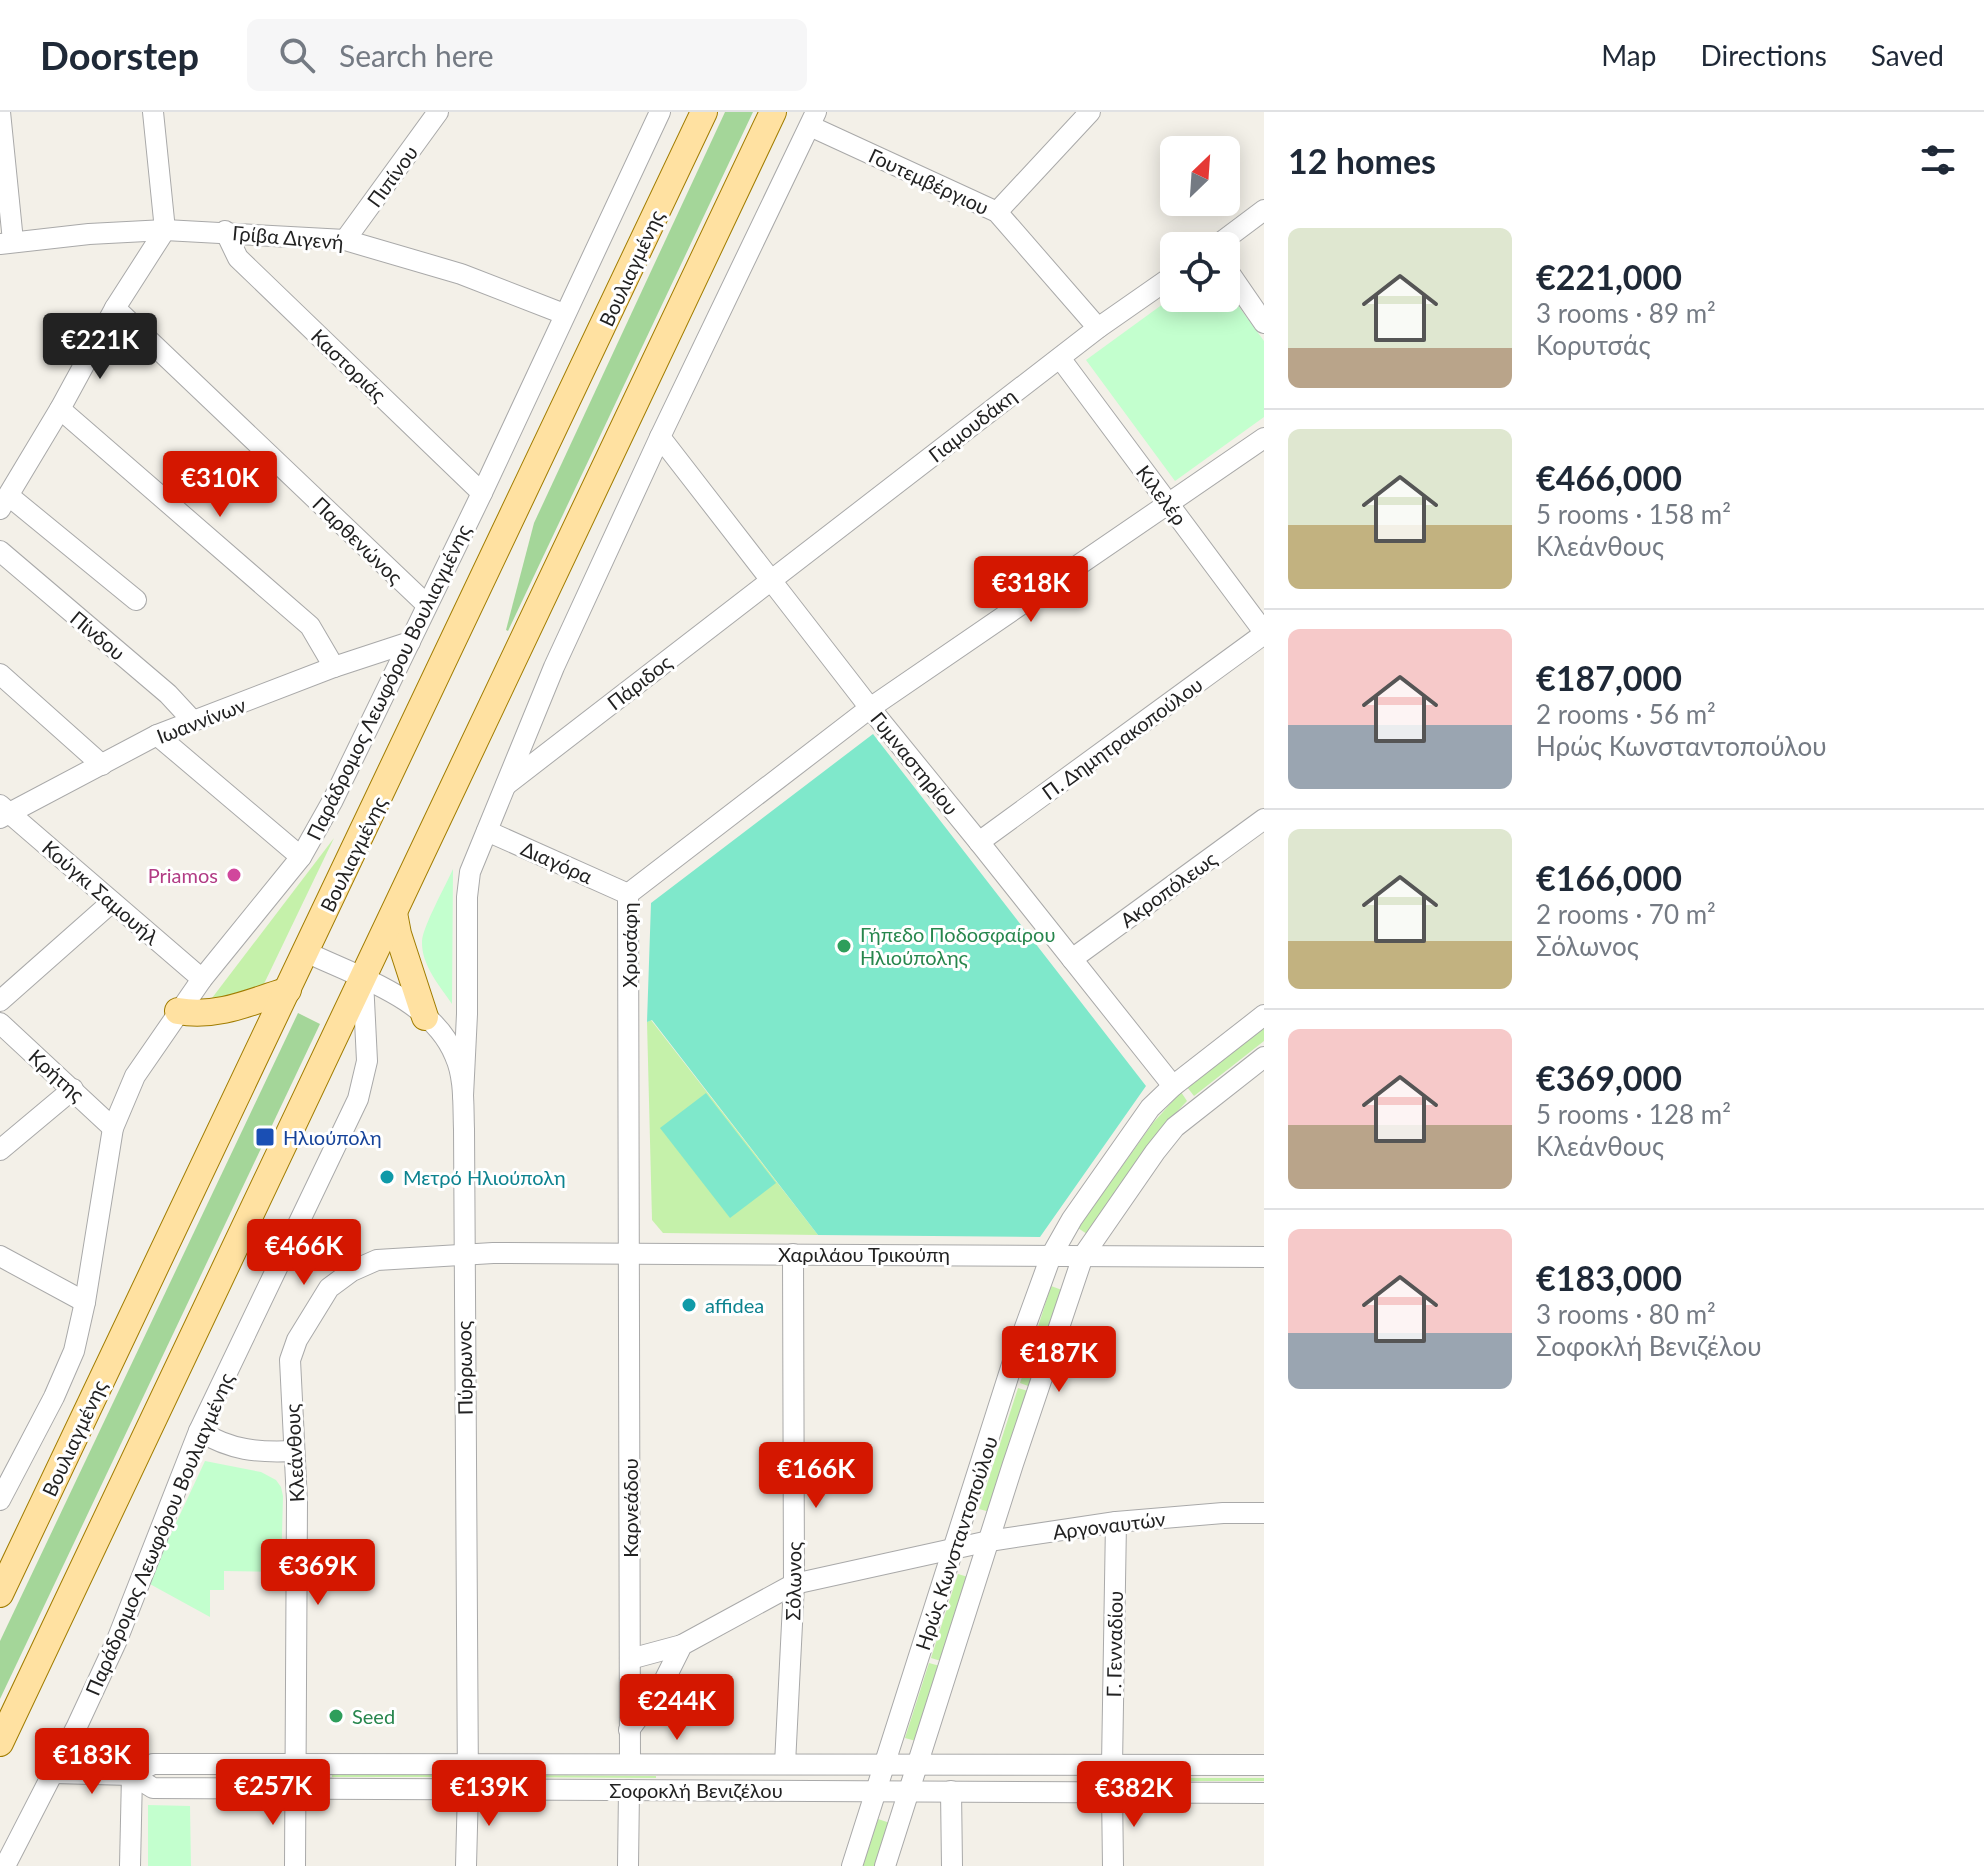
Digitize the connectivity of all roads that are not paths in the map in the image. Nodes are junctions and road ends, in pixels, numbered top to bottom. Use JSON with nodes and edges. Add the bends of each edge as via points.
{"nodes":[{"id":1,"x":0,"y":112,"type":"edge"},
{"id":2,"x":153,"y":112,"type":"edge"},
{"id":3,"x":438,"y":112,"type":"edge"},
{"id":4,"x":660,"y":112,"type":"edge"},
{"id":5,"x":704,"y":112,"type":"edge"},
{"id":6,"x":773,"y":112,"type":"edge"},
{"id":7,"x":1090,"y":112,"type":"edge"},
{"id":8,"x":813,"y":119,"type":"edge"},
{"id":9,"x":1264,"y":210,"type":"edge"},
{"id":10,"x":997,"y":212,"type":"junction"},
{"id":11,"x":165,"y":230,"type":"junction"},
{"id":12,"x":225,"y":231,"type":"junction"},
{"id":13,"x":1235,"y":232,"type":"edge"},
{"id":14,"x":345,"y":240,"type":"junction"},
{"id":15,"x":6,"y":242,"type":"edge"},
{"id":16,"x":1160,"y":285,"type":"edge"},
{"id":17,"x":1240,"y":288,"type":"edge"},
{"id":18,"x":115,"y":308,"type":"junction"},
{"id":19,"x":564,"y":314,"type":"junction"},
{"id":20,"x":1264,"y":323,"type":"edge"},
{"id":21,"x":1098,"y":328,"type":"junction"},
{"id":22,"x":1060,"y":358,"type":"junction"},
{"id":23,"x":60,"y":409,"type":"junction"},
{"id":24,"x":660,"y":437,"type":"junction"},
{"id":25,"x":1264,"y":438,"type":"edge"},
{"id":26,"x":482,"y":493,"type":"junction"},
{"id":27,"x":5,"y":502,"type":"edge"},
{"id":28,"x":1168,"y":504,"type":"junction"},
{"id":29,"x":0,"y":551,"type":"edge"},
{"id":30,"x":772,"y":579,"type":"junction"},
{"id":31,"x":136,"y":600,"type":"dead end"},
{"id":32,"x":427,"y":605,"type":"junction"},
{"id":33,"x":1264,"y":633,"type":"edge"},
{"id":34,"x":410,"y":642,"type":"junction"},
{"id":35,"x":334,"y":667,"type":"junction"},
{"id":36,"x":0,"y":674,"type":"edge"},
{"id":37,"x":870,"y":708,"type":"junction"},
{"id":38,"x":193,"y":721,"type":"junction"},
{"id":39,"x":157,"y":735,"type":"junction"},
{"id":40,"x":102,"y":765,"type":"junction"},
{"id":41,"x":505,"y":785,"type":"junction"},
{"id":42,"x":3,"y":812,"type":"edge"},
{"id":43,"x":1264,"y":819,"type":"edge"},
{"id":44,"x":487,"y":831,"type":"junction"},
{"id":45,"x":979,"y":842,"type":"junction"},
{"id":46,"x":301,"y":857,"type":"junction"},
{"id":47,"x":628,"y":894,"type":"junction"},
{"id":48,"x":112,"y":902,"type":"junction"},
{"id":49,"x":394,"y":913,"type":"junction"},
{"id":50,"x":306,"y":952,"type":"junction"},
{"id":51,"x":1072,"y":959,"type":"junction"},
{"id":52,"x":202,"y":979,"type":"junction"},
{"id":53,"x":363,"y":980,"type":"junction"},
{"id":54,"x":288,"y":990,"type":"junction"},
{"id":55,"x":0,"y":1001,"type":"edge"},
{"id":56,"x":178,"y":1011,"type":"junction"},
{"id":57,"x":1264,"y":1015,"type":"edge"},
{"id":58,"x":425,"y":1017,"type":"junction"},
{"id":59,"x":0,"y":1023,"type":"edge"},
{"id":60,"x":1264,"y":1057,"type":"edge"},
{"id":61,"x":1173,"y":1086,"type":"junction"},
{"id":62,"x":73,"y":1089,"type":"junction"},
{"id":63,"x":463,"y":1096,"type":"junction"},
{"id":64,"x":113,"y":1128,"type":"junction"},
{"id":65,"x":0,"y":1150,"type":"edge"},
{"id":66,"x":630,"y":1252,"type":"junction"},
{"id":67,"x":793,"y":1254,"type":"junction"},
{"id":68,"x":463,"y":1255,"type":"junction"},
{"id":69,"x":0,"y":1256,"type":"edge"},
{"id":70,"x":1051,"y":1256,"type":"junction"},
{"id":71,"x":1083,"y":1256,"type":"junction"},
{"id":72,"x":1264,"y":1257,"type":"edge"},
{"id":73,"x":85,"y":1302,"type":"junction"},
{"id":74,"x":199,"y":1431,"type":"junction"},
{"id":75,"x":294,"y":1451,"type":"junction"},
{"id":76,"x":0,"y":1500,"type":"edge"},
{"id":77,"x":1264,"y":1513,"type":"edge"},
{"id":78,"x":1116,"y":1522,"type":"junction"},
{"id":79,"x":989,"y":1541,"type":"junction"},
{"id":80,"x":955,"y":1549,"type":"junction"},
{"id":81,"x":794,"y":1584,"type":"junction"},
{"id":82,"x":0,"y":1594,"type":"edge"},
{"id":83,"x":682,"y":1645,"type":"junction"},
{"id":84,"x":630,"y":1659,"type":"junction"},
{"id":85,"x":629,"y":1730,"type":"junction"},
{"id":86,"x":0,"y":1743,"type":"edge"},
{"id":87,"x":295,"y":1764,"type":"junction"},
{"id":88,"x":468,"y":1764,"type":"junction"},
{"id":89,"x":630,"y":1764,"type":"junction"},
{"id":90,"x":785,"y":1764,"type":"junction"},
{"id":91,"x":916,"y":1764,"type":"junction"},
{"id":92,"x":885,"y":1765,"type":"junction"},
{"id":93,"x":1112,"y":1765,"type":"junction"},
{"id":94,"x":1264,"y":1765,"type":"edge"},
{"id":95,"x":54,"y":1773,"type":"junction"},
{"id":96,"x":132,"y":1775,"type":"junction"},
{"id":97,"x":295,"y":1788,"type":"junction"},
{"id":98,"x":468,"y":1789,"type":"junction"},
{"id":99,"x":629,"y":1790,"type":"junction"},
{"id":100,"x":877,"y":1791,"type":"junction"},
{"id":101,"x":908,"y":1791,"type":"junction"},
{"id":102,"x":951,"y":1791,"type":"junction"},
{"id":103,"x":1112,"y":1792,"type":"junction"},
{"id":104,"x":1264,"y":1793,"type":"edge"},
{"id":105,"x":5,"y":1866,"type":"edge"},
{"id":106,"x":130,"y":1866,"type":"edge"},
{"id":107,"x":295,"y":1866,"type":"edge"},
{"id":108,"x":466,"y":1866,"type":"edge"},
{"id":109,"x":628,"y":1866,"type":"edge"},
{"id":110,"x":852,"y":1866,"type":"edge"},
{"id":111,"x":885,"y":1866,"type":"edge"},
{"id":112,"x":952,"y":1866,"type":"edge"},
{"id":113,"x":1113,"y":1866,"type":"edge"}],
"edges":[{"from":1,"to":15,"type":"street"},
{"from":2,"to":11,"type":"street"},
{"from":3,"to":14,"type":"street","name":"Πιπίνου"},
{"from":4,"to":19,"type":"street","name":"Παράδρομος Λεωφόρου Βουλιαγμένης"},
{"from":5,"to":50,"type":"main road","name":"Βουλιαγμένης"},
{"from":6,"to":49,"type":"main road"},
{"from":7,"to":10,"type":"street"},
{"from":8,"to":10,"type":"street","name":"Γουτεμβέργιου"},
{"from":8,"to":24,"type":"street"},
{"from":9,"to":13,"type":"street"},
{"from":10,"to":21,"type":"street","name":"Γουτεμβέργιου"},
{"from":11,"to":12,"type":"street","name":"Γρίβα Διγενή"},
{"from":11,"to":15,"type":"street","name":"Γρίβα Διγενή"},
{"from":11,"to":18,"type":"street"},
{"from":12,"to":14,"type":"street","name":"Γρίβα Διγενή"},
{"from":12,"to":26,"type":"street","name":"Καστοριάς","via":[[238,258]]},
{"from":14,"to":19,"type":"street","name":"Γρίβα Διγενή","via":[[461,274]]},
{"from":16,"to":21,"type":"street","name":"Γιαμουδάκη"},
{"from":17,"to":20,"type":"street"},
{"from":18,"to":23,"type":"street"},
{"from":18,"to":32,"type":"street","name":"Παρθενώνος"},
{"from":19,"to":26,"type":"street","name":"Παράδρομος Λεωφόρου Βουλιαγμένης"},
{"from":21,"to":22,"type":"street","name":"Γιαμουδάκη"},
{"from":22,"to":28,"type":"street","name":"Κιλελέρ"},
{"from":22,"to":30,"type":"street","name":"Γιαμουδάκη"},
{"from":23,"to":27,"type":"street"},
{"from":23,"to":35,"type":"street","via":[[310,626]]},
{"from":24,"to":30,"type":"street","name":"Γυμναστηρίου"},
{"from":24,"to":41,"type":"street"},
{"from":25,"to":28,"type":"street","name":"Χρυσάφη"},
{"from":26,"to":32,"type":"street","name":"Παράδρομος Λεωφόρου Βουλιαγμένης"},
{"from":27,"to":31,"type":"street"},
{"from":28,"to":33,"type":"street","name":"Κιλελέρ"},
{"from":28,"to":37,"type":"street","name":"Χρυσάφη"},
{"from":29,"to":38,"type":"street","name":"Πίνδου"},
{"from":30,"to":37,"type":"street","name":"Γυμναστηρίου"},
{"from":30,"to":41,"type":"street","name":"Πάριδος"},
{"from":32,"to":34,"type":"street","name":"Παράδρομος Λεωφόρου Βουλιαγμένης"},
{"from":33,"to":45,"type":"street","name":"Π. Δημητρακοπούλου"},
{"from":34,"to":35,"type":"street","name":"Ιωαννίνων"},
{"from":34,"to":46,"type":"street","name":"Παράδρομος Λεωφόρου Βουλιαγμένης"},
{"from":35,"to":38,"type":"street","name":"Ιωαννίνων"},
{"from":36,"to":40,"type":"street"},
{"from":37,"to":45,"type":"street","name":"Γυμναστηρίου"},
{"from":37,"to":47,"type":"street","name":"Χρυσάφη"},
{"from":38,"to":39,"type":"street","name":"Ιωαννίνων"},
{"from":39,"to":40,"type":"street","name":"Ιωαννίνων"},
{"from":39,"to":46,"type":"street"},
{"from":40,"to":42,"type":"street","name":"Ιωαννίνων"},
{"from":41,"to":44,"type":"street"},
{"from":42,"to":48,"type":"street","name":"Κούγκι Σαμουήλ"},
{"from":43,"to":51,"type":"street","name":"Ακροπόλεως"},
{"from":44,"to":47,"type":"street","name":"Διαγόρα"},
{"from":44,"to":63,"type":"street","via":[[470,872],[467,897]]},
{"from":45,"to":51,"type":"street","name":"Γυμναστηρίου"},
{"from":46,"to":52,"type":"street","name":"Παράδρομος Λεωφόρου Βουλιαγμένης"},
{"from":47,"to":66,"type":"street","name":"Χρυσάφη"},
{"from":48,"to":52,"type":"street","name":"Κούγκι Σαμουήλ"},
{"from":48,"to":55,"type":"street"},
{"from":49,"to":53,"type":"main road"},
{"from":49,"to":58,"type":"main road"},
{"from":50,"to":53,"type":"street","name":"Πύρρωνος"},
{"from":50,"to":54,"type":"main road","name":"Βουλιαγμένης"},
{"from":51,"to":61,"type":"street","name":"Γυμναστηρίου"},
{"from":52,"to":56,"type":"street","name":"Παράδρομος Λεωφόρου Βουλιαγμένης"},
{"from":53,"to":58,"type":"street","name":"Πύρρωνος"},
{"from":53,"to":74,"type":"street","name":"Παράδρομος Λεωφόρου Βουλιαγμένης","via":[[363,1085]]},
{"from":53,"to":86,"type":"main road"},
{"from":54,"to":56,"type":"main road","via":[[219,1012]]},
{"from":54,"to":82,"type":"main road","name":"Βουλιαγμένης"},
{"from":56,"to":64,"type":"street","name":"Παράδρομος Λεωφόρου Βουλιαγμένης","via":[[135,1076]]},
{"from":57,"to":61,"type":"street","name":"Ηρώς Κωνσταντοπούλου"},
{"from":58,"to":63,"type":"street","name":"Πύρρωνος","via":[[455,1054]]},
{"from":59,"to":62,"type":"street","name":"Κρήτης"},
{"from":60,"to":71,"type":"street","name":"Ηρώς Κωνσταντοπούλου","via":[[1175,1127]]},
{"from":61,"to":70,"type":"street","name":"Ηρώς Κωνσταντοπούλου","via":[[1127,1140]]},
{"from":62,"to":64,"type":"street","name":"Κρήτης"},
{"from":62,"to":65,"type":"street"},
{"from":63,"to":68,"type":"street","name":"Πύρρωνος"},
{"from":64,"to":73,"type":"street","name":"Παράδρομος Λεωφόρου Βουλιαγμένης"},
{"from":66,"to":67,"type":"street","name":"Χαριλάου Τρικούπη"},
{"from":66,"to":68,"type":"street","name":"Χαριλάου Τρικούπη"},
{"from":66,"to":84,"type":"street","name":"Καρνεάδου"},
{"from":67,"to":70,"type":"street","name":"Χαριλάου Τρικούπη"},
{"from":67,"to":81,"type":"street","name":"Σόλωνος"},
{"from":68,"to":75,"type":"street","name":"Κλεάνθους","via":[[377,1260],[329,1288],[292,1352]]},
{"from":68,"to":88,"type":"street","name":"Πύρρωνος"},
{"from":69,"to":73,"type":"street"},
{"from":70,"to":71,"type":"street","name":"Χαριλάου Τρικούπη"},
{"from":70,"to":80,"type":"street","name":"Ηρώς Κωνσταντοπούλου"},
{"from":71,"to":72,"type":"street","name":"Χαριλάου Τρικούπη"},
{"from":71,"to":79,"type":"street","name":"Ηρώς Κωνσταντοπούλου"},
{"from":73,"to":76,"type":"street","name":"Παράδρομος Λεωφόρου Βουλιαγμένης","via":[[59,1386]]},
{"from":74,"to":75,"type":"street","via":[[237,1450]]},
{"from":74,"to":95,"type":"street","name":"Παράδρομος Λεωφόρου Βουλιαγμένης","via":[[117,1640]]},
{"from":75,"to":87,"type":"street","name":"Κλεάνθους"},
{"from":77,"to":78,"type":"street","name":"Αργοναυτών"},
{"from":78,"to":79,"type":"street","name":"Αργοναυτών"},
{"from":78,"to":93,"type":"street","name":"Γ. Γενναδίου"},
{"from":79,"to":80,"type":"street","name":"Αργοναυτών"},
{"from":79,"to":91,"type":"street","name":"Ηρώς Κωνσταντοπούλου"},
{"from":80,"to":81,"type":"street","name":"Αργοναυτών"},
{"from":80,"to":92,"type":"street","name":"Ηρώς Κωνσταντοπούλου"},
{"from":81,"to":83,"type":"street","name":"Αργοναυτών"},
{"from":81,"to":90,"type":"street","name":"Σόλωνος"},
{"from":83,"to":84,"type":"street","name":"Αργοναυτών"},
{"from":83,"to":85,"type":"street","via":[[661,1687]]},
{"from":84,"to":85,"type":"street","name":"Καρνεάδου"},
{"from":85,"to":89,"type":"street","name":"Καρνεάδου"},
{"from":87,"to":88,"type":"street","name":"Σοφοκλή Βενιζέλου"},
{"from":87,"to":96,"type":"street","name":"Σοφοκλή Βενιζέλου","via":[[153,1764]]},
{"from":87,"to":97,"type":"street","name":"Κλεάνθους"},
{"from":88,"to":89,"type":"street","name":"Σοφοκλή Βενιζέλου"},
{"from":88,"to":98,"type":"street","name":"Πύρρωνος"},
{"from":89,"to":90,"type":"street","name":"Σοφοκλή Βενιζέλου"},
{"from":90,"to":92,"type":"street","name":"Σοφοκλή Βενιζέλου"},
{"from":91,"to":92,"type":"street","name":"Σοφοκλή Βενιζέλου"},
{"from":91,"to":93,"type":"street","name":"Σοφοκλή Βενιζέλου"},
{"from":91,"to":101,"type":"street","name":"Ηρώς Κωνσταντοπούλου"},
{"from":92,"to":100,"type":"street","name":"Ηρώς Κωνσταντοπούλου"},
{"from":93,"to":94,"type":"street","name":"Σοφοκλή Βενιζέλου"},
{"from":95,"to":96,"type":"street","name":"Σοφοκλή Βενιζέλου"},
{"from":95,"to":105,"type":"street","name":"Παράδρομος Λεωφόρου Βουλιαγμένης"},
{"from":96,"to":97,"type":"street","name":"Σοφοκλή Βενιζέλου","via":[[153,1788]]},
{"from":96,"to":106,"type":"street"},
{"from":97,"to":98,"type":"street","name":"Σοφοκλή Βενιζέλου"},
{"from":97,"to":107,"type":"street","name":"Κλεάνθους"},
{"from":98,"to":99,"type":"street","name":"Σοφοκλή Βενιζέλου"},
{"from":98,"to":108,"type":"street","name":"Πύρρωνος"},
{"from":99,"to":100,"type":"street","name":"Σοφοκλή Βενιζέλου"},
{"from":99,"to":109,"type":"street"},
{"from":100,"to":101,"type":"street","name":"Σοφοκλή Βενιζέλου"},
{"from":100,"to":110,"type":"street","name":"Ηρώς Κωνσταντοπούλου"},
{"from":101,"to":102,"type":"street","name":"Σοφοκλή Βενιζέλου"},
{"from":101,"to":111,"type":"street","name":"Ηρώς Κωνσταντοπούλου"},
{"from":102,"to":103,"type":"street","name":"Σοφοκλή Βενιζέλου"},
{"from":102,"to":112,"type":"street"},
{"from":103,"to":104,"type":"street","name":"Σοφοκλή Βενιζέλου"},
{"from":103,"to":113,"type":"street"}]}
